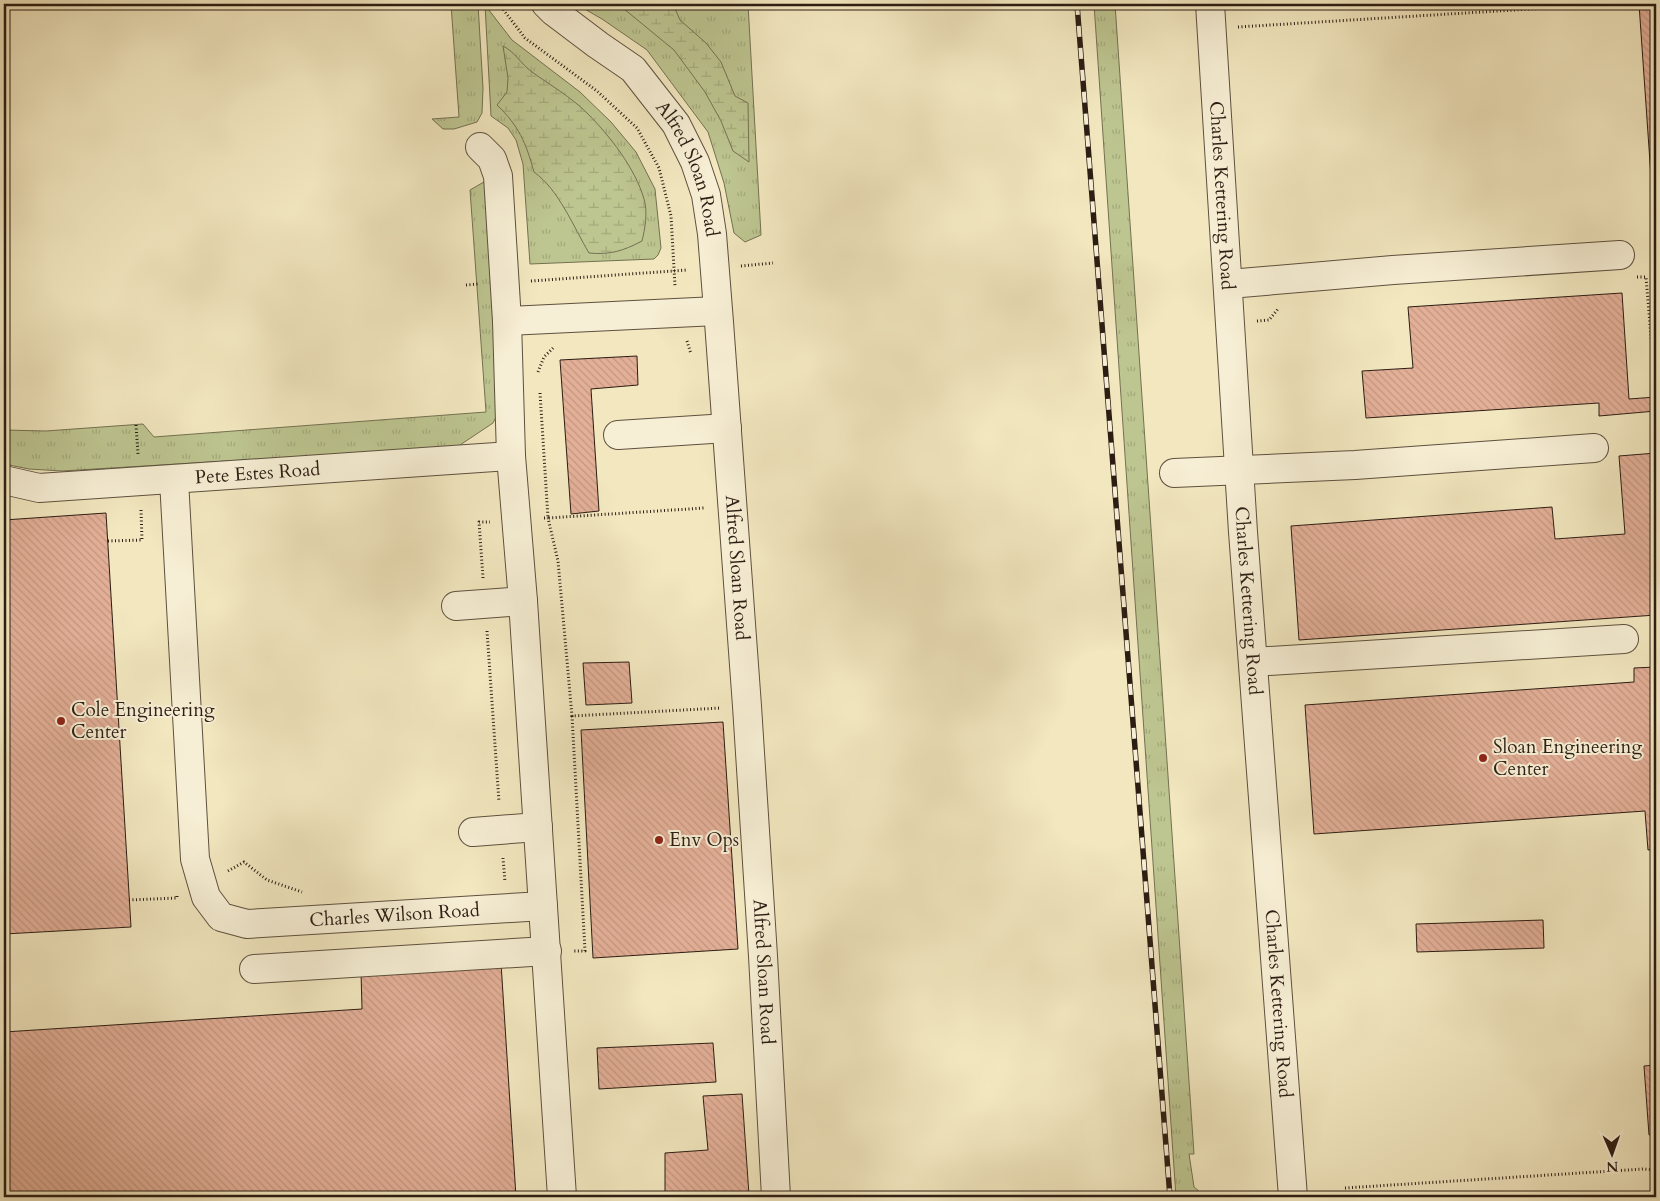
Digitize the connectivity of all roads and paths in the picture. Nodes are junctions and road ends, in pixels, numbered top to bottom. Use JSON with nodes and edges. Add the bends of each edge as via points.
{"nodes":[{"id":1,"x":499,"y":4,"type":"edge"},
{"id":2,"x":546,"y":4,"type":"edge"},
{"id":3,"x":1579,"y":6,"type":"dead end"},
{"id":4,"x":1211,"y":16,"type":"edge"},
{"id":5,"x":480,"y":147,"type":"dead end"},
{"id":6,"x":1620,"y":255,"type":"dead end"},
{"id":7,"x":773,"y":263,"type":"dead end"},
{"id":8,"x":714,"y":268,"type":"junction"},
{"id":9,"x":674,"y":271,"type":"junction"},
{"id":10,"x":505,"y":282,"type":"junction"},
{"id":11,"x":1229,"y":284,"type":"junction"},
{"id":12,"x":466,"y":285,"type":"dead end"},
{"id":13,"x":718,"y":311,"type":"junction"},
{"id":14,"x":677,"y":313,"type":"junction"},
{"id":15,"x":507,"y":322,"type":"junction"},
{"id":16,"x":692,"y":363,"type":"dead end"},
{"id":17,"x":727,"y":428,"type":"junction"},
{"id":18,"x":618,"y":435,"type":"dead end"},
{"id":19,"x":1594,"y":448,"type":"dead end"},
{"id":20,"x":511,"y":456,"type":"junction"},
{"id":21,"x":1240,"y":470,"type":"junction"},
{"id":22,"x":1174,"y":472,"type":"dead end"},
{"id":23,"x":4,"y":480,"type":"edge"},
{"id":24,"x":174,"y":480,"type":"junction"},
{"id":25,"x":39,"y":488,"type":"junction"},
{"id":26,"x":4,"y":491,"type":"edge"},
{"id":27,"x":703,"y":499,"type":"dead end"},
{"id":28,"x":704,"y":508,"type":"dead end"},
{"id":29,"x":548,"y":518,"type":"dead end"},
{"id":30,"x":492,"y":522,"type":"dead end"},
{"id":31,"x":523,"y":601,"type":"junction"},
{"id":32,"x":485,"y":604,"type":"junction"},
{"id":33,"x":456,"y":606,"type":"dead end"},
{"id":34,"x":1624,"y":638,"type":"dead end"},
{"id":35,"x":1253,"y":662,"type":"junction"},
{"id":36,"x":721,"y":699,"type":"dead end"},
{"id":37,"x":722,"y":708,"type":"junction"},
{"id":38,"x":722,"y":715,"type":"dead end"},
{"id":39,"x":572,"y":716,"type":"junction"},
{"id":40,"x":538,"y":827,"type":"junction"},
{"id":41,"x":500,"y":830,"type":"junction"},
{"id":42,"x":473,"y":832,"type":"dead end"},
{"id":43,"x":505,"y":883,"type":"dead end"},
{"id":44,"x":543,"y":906,"type":"junction"},
{"id":45,"x":547,"y":951,"type":"junction"},
{"id":46,"x":254,"y":969,"type":"dead end"},
{"id":47,"x":1656,"y":1170,"type":"edge"},
{"id":48,"x":1345,"y":1188,"type":"dead end"},
{"id":49,"x":562,"y":1197,"type":"edge"},
{"id":50,"x":776,"y":1197,"type":"edge"},
{"id":51,"x":1293,"y":1197,"type":"edge"}],
"edges":[{"from":1,"to":9,"type":"path","via":[[525,38],[597,91],[637,128],[658,168],[670,216]]},
{"from":2,"to":8,"type":"lane","name":"Alfred Sloan Road","via":[[633,69],[676,124],[695,162],[706,195]]},
{"from":3,"to":4,"type":"path"},
{"from":4,"to":11,"type":"lane","name":"Charles Kettering Road"},
{"from":5,"to":10,"type":"lane","via":[[492,159],[498,176]]},
{"from":6,"to":11,"type":"lane"},
{"from":7,"to":8,"type":"path"},
{"from":8,"to":9,"type":"path"},
{"from":8,"to":13,"type":"lane","name":"Alfred Sloan Road"},
{"from":9,"to":10,"type":"path"},
{"from":9,"to":14,"type":"path"},
{"from":10,"to":12,"type":"path"},
{"from":10,"to":15,"type":"lane"},
{"from":11,"to":21,"type":"lane","name":"Charles Kettering Road"},
{"from":13,"to":14,"type":"lane"},
{"from":13,"to":17,"type":"lane","name":"Alfred Sloan Road"},
{"from":14,"to":15,"type":"lane"},
{"from":14,"to":16,"type":"path","via":[[692,354]]},
{"from":15,"to":20,"type":"lane"},
{"from":17,"to":18,"type":"lane"},
{"from":17,"to":50,"type":"lane","name":"Alfred Sloan Road"},
{"from":19,"to":21,"type":"lane"},
{"from":20,"to":24,"type":"lane","name":"Pete Estes Road"},
{"from":20,"to":31,"type":"lane"},
{"from":21,"to":22,"type":"lane"},
{"from":21,"to":35,"type":"lane","name":"Charles Kettering Road"},
{"from":23,"to":25,"type":"lane","name":"Pete Estes Road"},
{"from":24,"to":25,"type":"lane","name":"Pete Estes Road"},
{"from":24,"to":44,"type":"lane","name":"Charles Wilson Road","via":[[195,859],[206,897],[221,917],[247,924]]},
{"from":25,"to":26,"type":"lane"},
{"from":27,"to":28,"type":"path"},
{"from":29,"to":39,"type":"path","via":[[558,561]]},
{"from":30,"to":32,"type":"path","via":[[479,522]]},
{"from":31,"to":32,"type":"lane"},
{"from":31,"to":40,"type":"lane"},
{"from":32,"to":33,"type":"lane"},
{"from":32,"to":41,"type":"path"},
{"from":34,"to":35,"type":"lane"},
{"from":35,"to":51,"type":"lane","name":"Charles Kettering Road"},
{"from":36,"to":37,"type":"path"},
{"from":37,"to":38,"type":"path"},
{"from":37,"to":39,"type":"path"},
{"from":39,"to":45,"type":"path","via":[[585,951]]},
{"from":40,"to":41,"type":"lane"},
{"from":40,"to":44,"type":"lane"},
{"from":41,"to":42,"type":"lane"},
{"from":41,"to":43,"type":"path"},
{"from":44,"to":45,"type":"lane"},
{"from":45,"to":46,"type":"lane"},
{"from":45,"to":49,"type":"lane"},
{"from":47,"to":48,"type":"path"}]}
